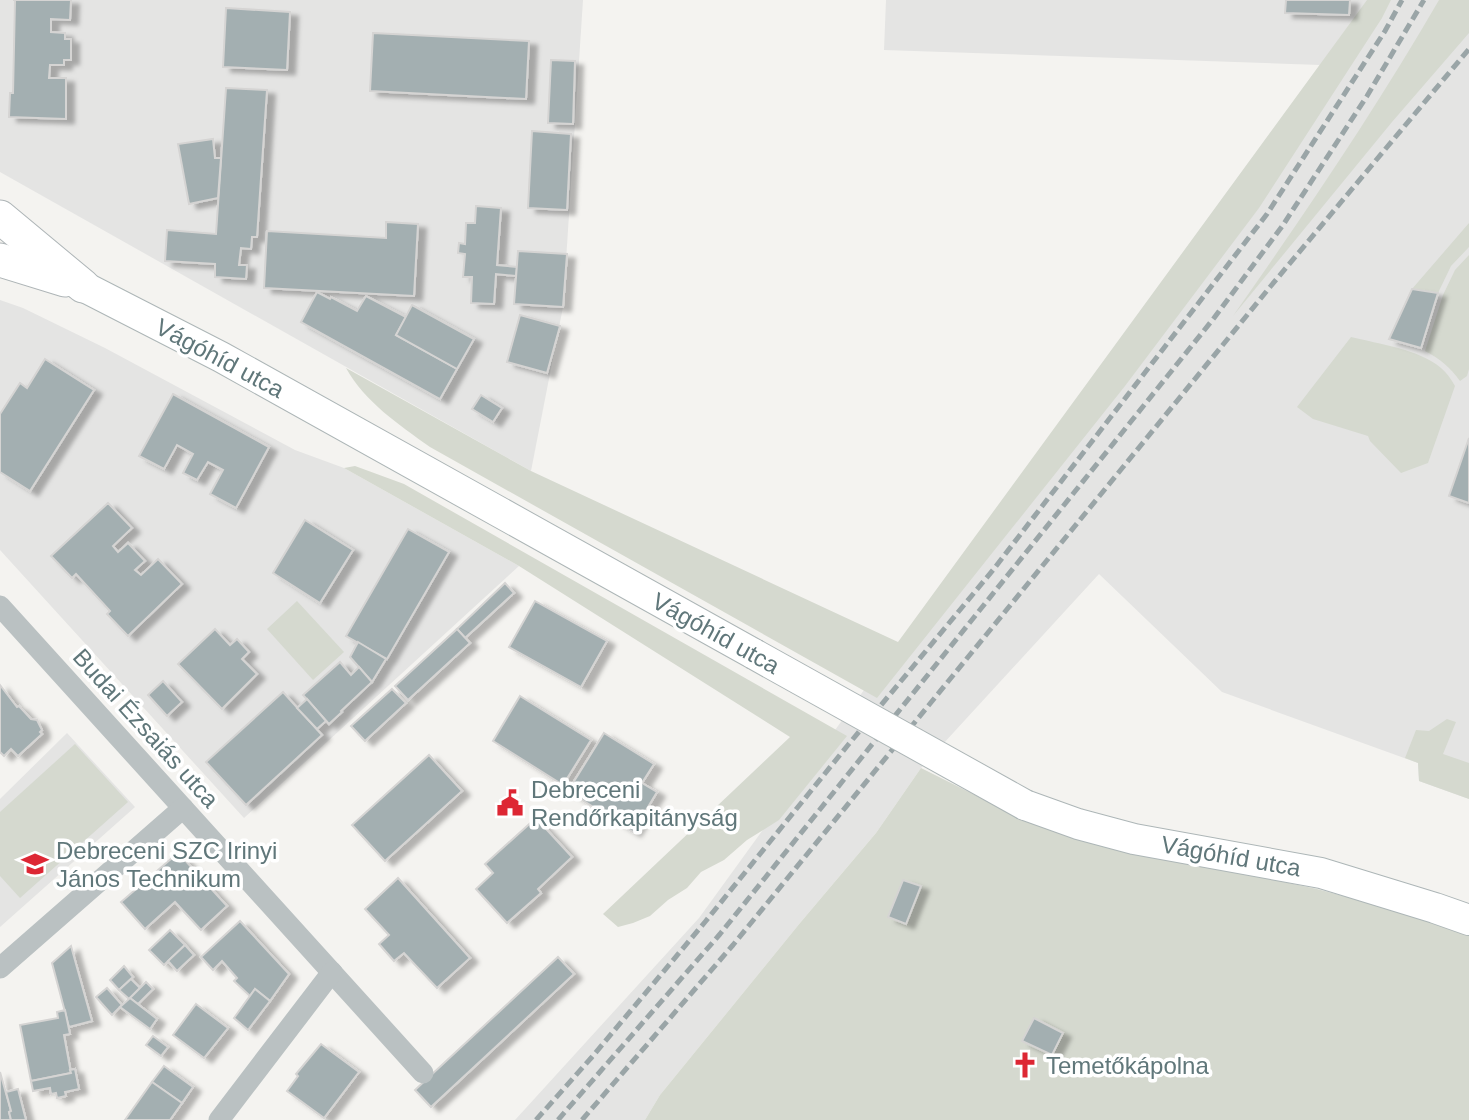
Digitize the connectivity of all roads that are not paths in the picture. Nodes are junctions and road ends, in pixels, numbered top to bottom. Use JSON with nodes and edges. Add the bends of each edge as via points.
{"nodes":[{"id":1,"x":0,"y":217,"type":"edge"},
{"id":2,"x":0,"y":245,"type":"edge"},
{"id":3,"x":0,"y":260,"type":"edge"},
{"id":4,"x":83,"y":286,"type":"junction"},
{"id":5,"x":0,"y":606,"type":"edge"},
{"id":6,"x":183,"y":808,"type":"junction"},
{"id":7,"x":1469,"y":920,"type":"edge"},
{"id":8,"x":0,"y":968,"type":"edge"},
{"id":9,"x":332,"y":972,"type":"junction"},
{"id":10,"x":423,"y":1073,"type":"dead end"},
{"id":11,"x":219,"y":1120,"type":"edge"}],
"edges":[{"from":1,"to":4,"type":"main road"},
{"from":2,"to":4,"type":"main road","name":"Vágóhíd utca"},
{"from":3,"to":4,"type":"main road"},
{"from":4,"to":7,"type":"main road","name":"Vágóhíd utca","bridge":true,"via":[[221,357],[1025,805],[1134,839],[1321,873]]},
{"from":5,"to":6,"type":"street","name":"Budai Ézsaiás utca"},
{"from":6,"to":8,"type":"street"},
{"from":6,"to":9,"type":"street","name":"Budai Ézsaiás utca"},
{"from":9,"to":10,"type":"street","name":"Budai Ézsaiás utca"},
{"from":9,"to":11,"type":"street"}]}
